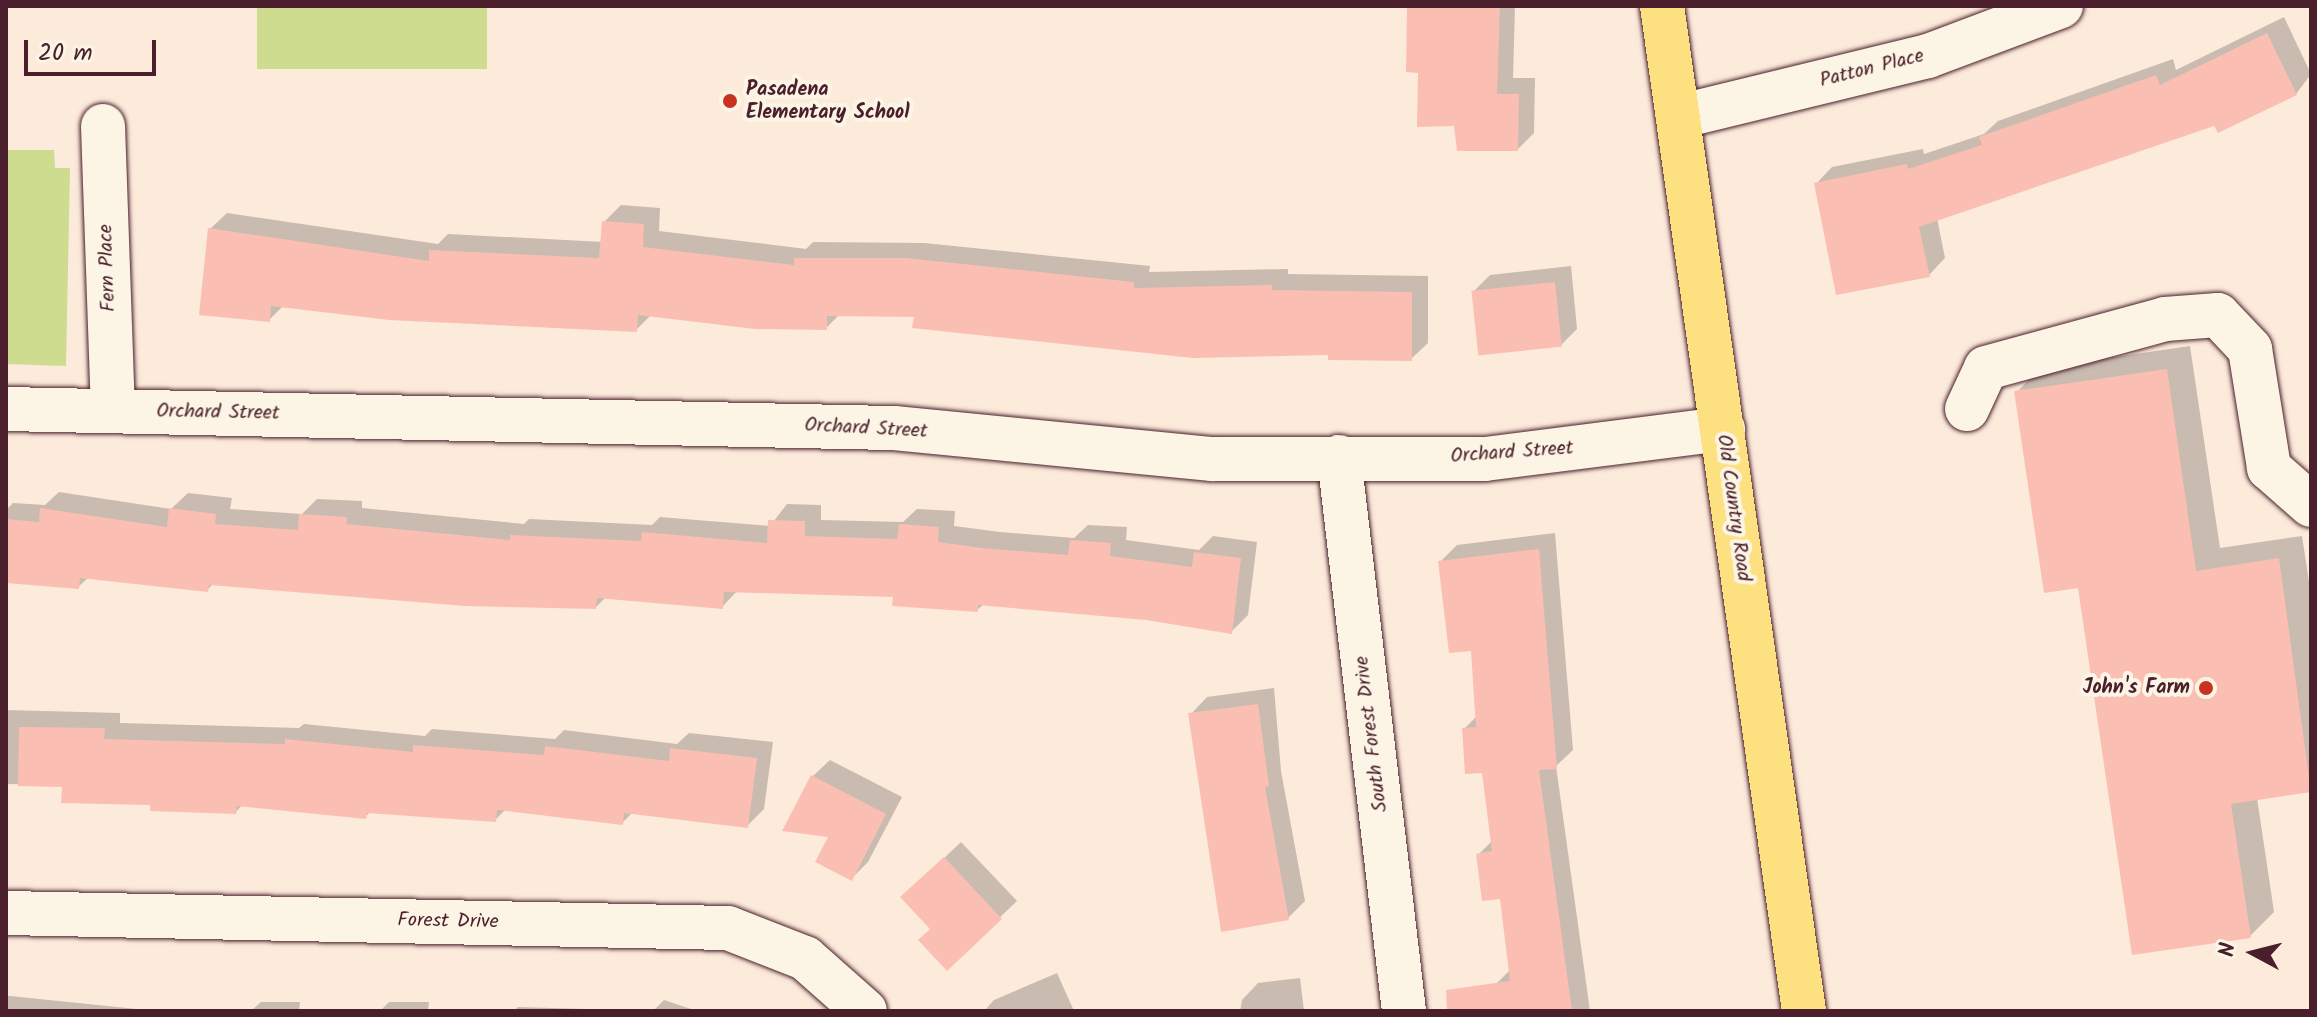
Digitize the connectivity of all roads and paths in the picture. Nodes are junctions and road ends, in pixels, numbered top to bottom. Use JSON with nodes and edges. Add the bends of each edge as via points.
{"nodes":[{"id":1,"x":1662,"y":6,"type":"edge"},
{"id":2,"x":2061,"y":6,"type":"edge"},
{"id":3,"x":1678,"y":117,"type":"junction"},
{"id":4,"x":103,"y":126,"type":"dead end"},
{"id":5,"x":6,"y":409,"type":"edge"},
{"id":6,"x":1967,"y":409,"type":"dead end"},
{"id":7,"x":113,"y":411,"type":"junction"},
{"id":8,"x":1723,"y":429,"type":"junction"},
{"id":9,"x":1339,"y":457,"type":"junction"},
{"id":10,"x":2311,"y":505,"type":"edge"},
{"id":11,"x":6,"y":913,"type":"edge"},
{"id":12,"x":865,"y":1011,"type":"edge"},
{"id":13,"x":1404,"y":1011,"type":"edge"},
{"id":14,"x":1804,"y":1011,"type":"edge"}],
"edges":[{"from":1,"to":3,"type":"main road","name":"Old Country Road"},
{"from":2,"to":3,"type":"street","name":"Patton Place","via":[[1928,56]]},
{"from":3,"to":8,"type":"main road","name":"Old Country Road"},
{"from":4,"to":7,"type":"street","name":"Fern Place"},
{"from":5,"to":7,"type":"street","name":"Orchard Street"},
{"from":6,"to":10,"type":"street","via":[[1986,368],[2165,319],[2218,315],[2250,349],[2269,468]]},
{"from":7,"to":9,"type":"street","name":"Orchard Street","via":[[894,428],[1212,459]]},
{"from":8,"to":9,"type":"street","name":"Orchard Street","via":[[1485,459]]},
{"from":8,"to":14,"type":"main road","name":"Old Country Road"},
{"from":9,"to":13,"type":"street","name":"South Forest Drive"},
{"from":11,"to":12,"type":"street","name":"Forest Drive","via":[[728,928],[805,958]]}]}
